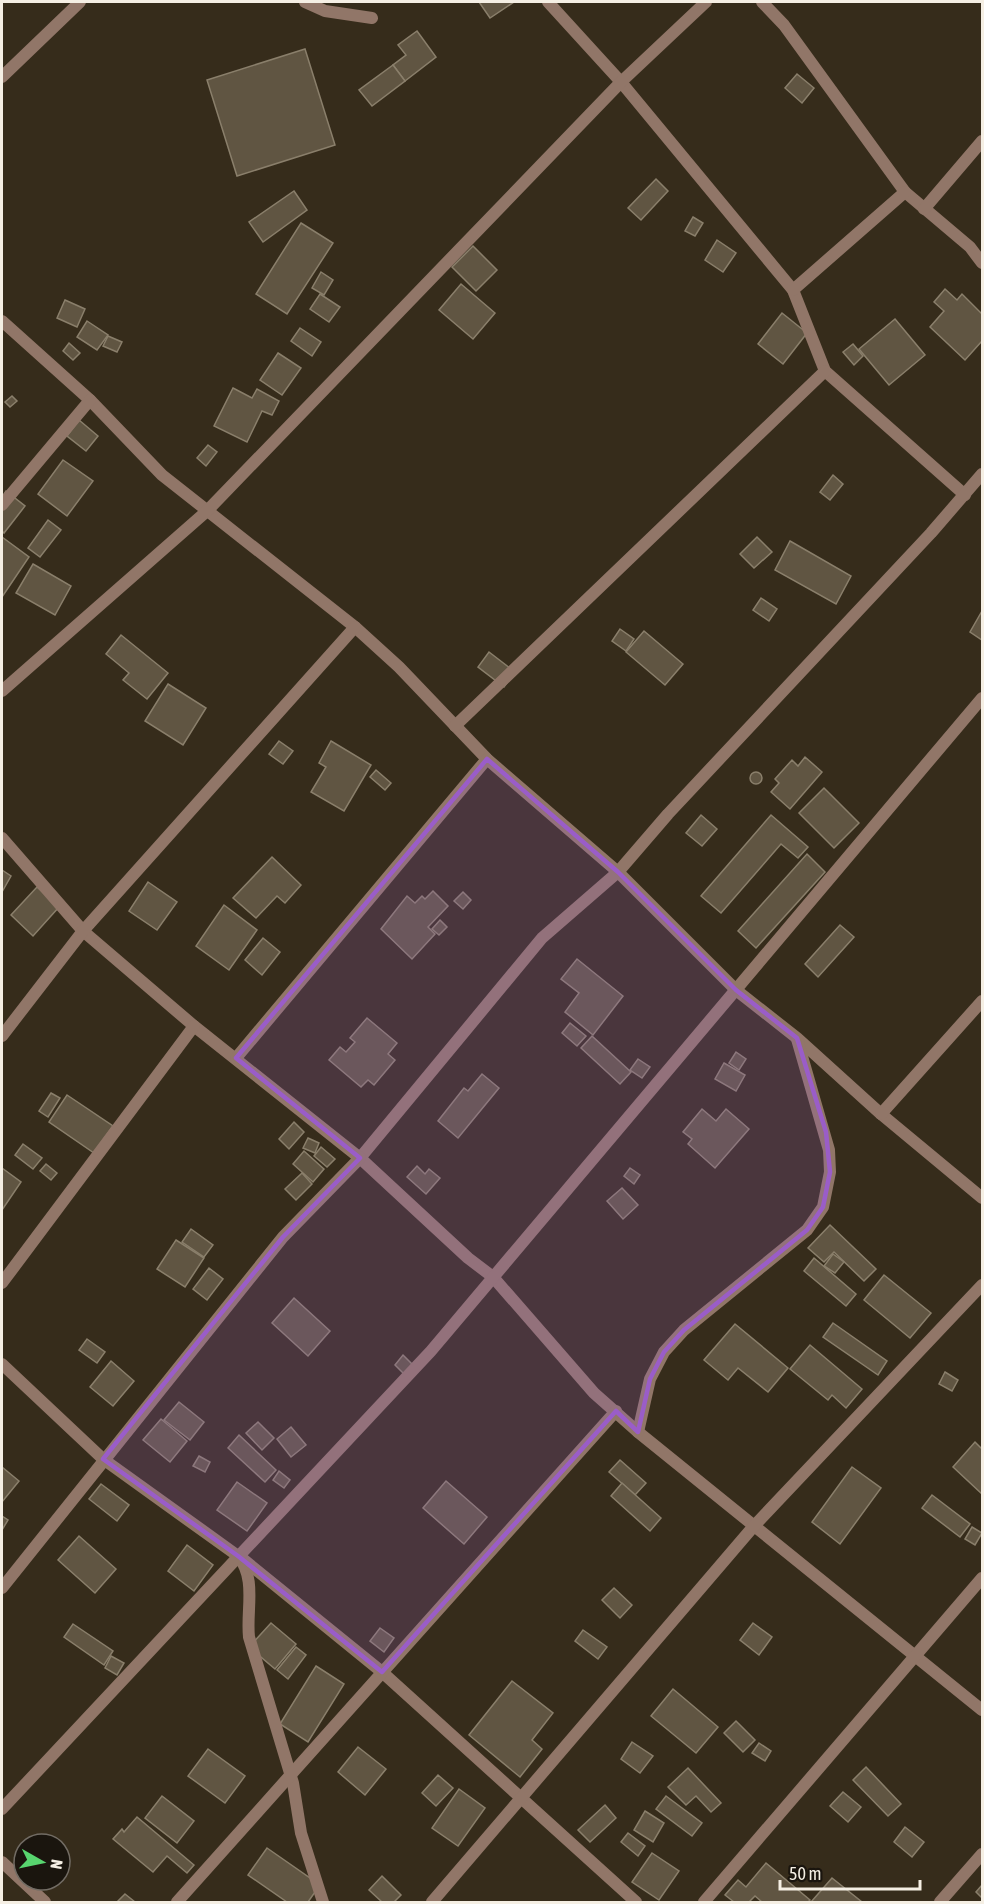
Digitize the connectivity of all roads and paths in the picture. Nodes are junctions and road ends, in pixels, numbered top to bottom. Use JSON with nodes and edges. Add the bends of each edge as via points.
{"nodes":[{"id":1,"x":80,"y":2,"type":"edge"},
{"id":2,"x":305,"y":2,"type":"edge"},
{"id":3,"x":548,"y":2,"type":"edge"},
{"id":4,"x":706,"y":2,"type":"edge"},
{"id":5,"x":762,"y":2,"type":"edge"},
{"id":6,"x":372,"y":18,"type":"dead end"},
{"id":7,"x":2,"y":77,"type":"edge"},
{"id":8,"x":621,"y":82,"type":"junction"},
{"id":9,"x":982,"y":141,"type":"edge"},
{"id":10,"x":905,"y":192,"type":"junction"},
{"id":11,"x":924,"y":210,"type":"junction"},
{"id":12,"x":982,"y":263,"type":"edge"},
{"id":13,"x":793,"y":290,"type":"junction"},
{"id":14,"x":2,"y":321,"type":"edge"},
{"id":15,"x":825,"y":371,"type":"junction"},
{"id":16,"x":90,"y":400,"type":"junction"},
{"id":17,"x":982,"y":474,"type":"edge"},
{"id":18,"x":965,"y":495,"type":"junction"},
{"id":19,"x":2,"y":505,"type":"edge"},
{"id":20,"x":207,"y":511,"type":"junction"},
{"id":21,"x":355,"y":627,"type":"junction"},
{"id":22,"x":2,"y":690,"type":"edge"},
{"id":23,"x":982,"y":698,"type":"edge"},
{"id":24,"x":455,"y":726,"type":"junction"},
{"id":25,"x":487,"y":759,"type":"junction"},
{"id":26,"x":2,"y":838,"type":"edge"},
{"id":27,"x":618,"y":872,"type":"junction"},
{"id":28,"x":83,"y":931,"type":"junction"},
{"id":29,"x":736,"y":990,"type":"junction"},
{"id":30,"x":982,"y":1001,"type":"edge"},
{"id":31,"x":194,"y":1026,"type":"junction"},
{"id":32,"x":2,"y":1036,"type":"edge"},
{"id":33,"x":797,"y":1038,"type":"junction"},
{"id":34,"x":236,"y":1058,"type":"junction"},
{"id":35,"x":881,"y":1114,"type":"junction"},
{"id":36,"x":360,"y":1158,"type":"junction"},
{"id":37,"x":982,"y":1198,"type":"edge"},
{"id":38,"x":493,"y":1277,"type":"junction"},
{"id":39,"x":2,"y":1283,"type":"edge"},
{"id":40,"x":982,"y":1285,"type":"edge"},
{"id":41,"x":2,"y":1364,"type":"edge"},
{"id":42,"x":616,"y":1411,"type":"junction"},
{"id":43,"x":638,"y":1432,"type":"junction"},
{"id":44,"x":103,"y":1459,"type":"junction"},
{"id":45,"x":753,"y":1527,"type":"junction"},
{"id":46,"x":238,"y":1556,"type":"junction"},
{"id":47,"x":982,"y":1578,"type":"edge"},
{"id":48,"x":2,"y":1588,"type":"edge"},
{"id":49,"x":916,"y":1656,"type":"junction"},
{"id":50,"x":382,"y":1672,"type":"junction"},
{"id":51,"x":982,"y":1710,"type":"edge"},
{"id":52,"x":290,"y":1775,"type":"junction"},
{"id":53,"x":521,"y":1798,"type":"junction"},
{"id":54,"x":2,"y":1809,"type":"edge"},
{"id":55,"x":982,"y":1854,"type":"edge"},
{"id":56,"x":2,"y":1862,"type":"edge"},
{"id":57,"x":45,"y":1902,"type":"edge"},
{"id":58,"x":177,"y":1902,"type":"edge"},
{"id":59,"x":323,"y":1902,"type":"edge"},
{"id":60,"x":432,"y":1902,"type":"edge"},
{"id":61,"x":636,"y":1902,"type":"edge"},
{"id":62,"x":704,"y":1902,"type":"edge"},
{"id":63,"x":940,"y":1902,"type":"edge"}],
"edges":[{"from":1,"to":7,"type":"street"},
{"from":2,"to":6,"type":"street","via":[[325,11]]},
{"from":3,"to":8,"type":"street"},
{"from":4,"to":8,"type":"street"},
{"from":5,"to":10,"type":"street","via":[[790,34]]},
{"from":8,"to":13,"type":"street"},
{"from":8,"to":20,"type":"street"},
{"from":9,"to":11,"type":"street"},
{"from":10,"to":11,"type":"street"},
{"from":10,"to":13,"type":"street"},
{"from":11,"to":12,"type":"street"},
{"from":13,"to":15,"type":"street"},
{"from":14,"to":16,"type":"street"},
{"from":15,"to":18,"type":"street"},
{"from":15,"to":24,"type":"street"},
{"from":16,"to":19,"type":"street"},
{"from":16,"to":20,"type":"street","via":[[162,475]]},
{"from":17,"to":18,"type":"street"},
{"from":18,"to":27,"type":"street","via":[[714,763]]},
{"from":20,"to":21,"type":"street"},
{"from":20,"to":22,"type":"street"},
{"from":21,"to":24,"type":"street","via":[[399,666]]},
{"from":21,"to":28,"type":"street"},
{"from":23,"to":29,"type":"street"},
{"from":24,"to":25,"type":"street"},
{"from":25,"to":27,"type":"street"},
{"from":25,"to":34,"type":"street"},
{"from":26,"to":28,"type":"street"},
{"from":27,"to":29,"type":"street"},
{"from":27,"to":36,"type":"street","via":[[542,938]]},
{"from":28,"to":31,"type":"street"},
{"from":28,"to":32,"type":"street"},
{"from":29,"to":33,"type":"street"},
{"from":29,"to":38,"type":"street"},
{"from":30,"to":35,"type":"street"},
{"from":31,"to":34,"type":"street"},
{"from":31,"to":39,"type":"street"},
{"from":33,"to":35,"type":"street"},
{"from":33,"to":43,"type":"street","via":[[829,1150],[830,1172],[823,1207],[807,1230],[684,1330],[664,1352],[650,1379]]},
{"from":34,"to":36,"type":"street"},
{"from":35,"to":37,"type":"street"},
{"from":36,"to":38,"type":"street"},
{"from":36,"to":44,"type":"street","via":[[283,1238]]},
{"from":38,"to":42,"type":"street","via":[[594,1393]]},
{"from":38,"to":46,"type":"street","via":[[431,1351]]},
{"from":40,"to":45,"type":"street"},
{"from":41,"to":44,"type":"street"},
{"from":42,"to":43,"type":"street"},
{"from":42,"to":50,"type":"street"},
{"from":43,"to":45,"type":"street"},
{"from":44,"to":46,"type":"street"},
{"from":44,"to":48,"type":"street"},
{"from":45,"to":49,"type":"street"},
{"from":45,"to":53,"type":"street"},
{"from":46,"to":50,"type":"street"},
{"from":46,"to":52,"type":"street","via":[[249,1575],[249,1637]]},
{"from":46,"to":54,"type":"street"},
{"from":47,"to":49,"type":"street"},
{"from":49,"to":51,"type":"street"},
{"from":49,"to":62,"type":"street"},
{"from":50,"to":52,"type":"street"},
{"from":50,"to":53,"type":"street"},
{"from":52,"to":58,"type":"street"},
{"from":52,"to":59,"type":"street","via":[[301,1833]]},
{"from":53,"to":60,"type":"street"},
{"from":53,"to":61,"type":"street"},
{"from":55,"to":63,"type":"street"},
{"from":56,"to":57,"type":"street"}]}
